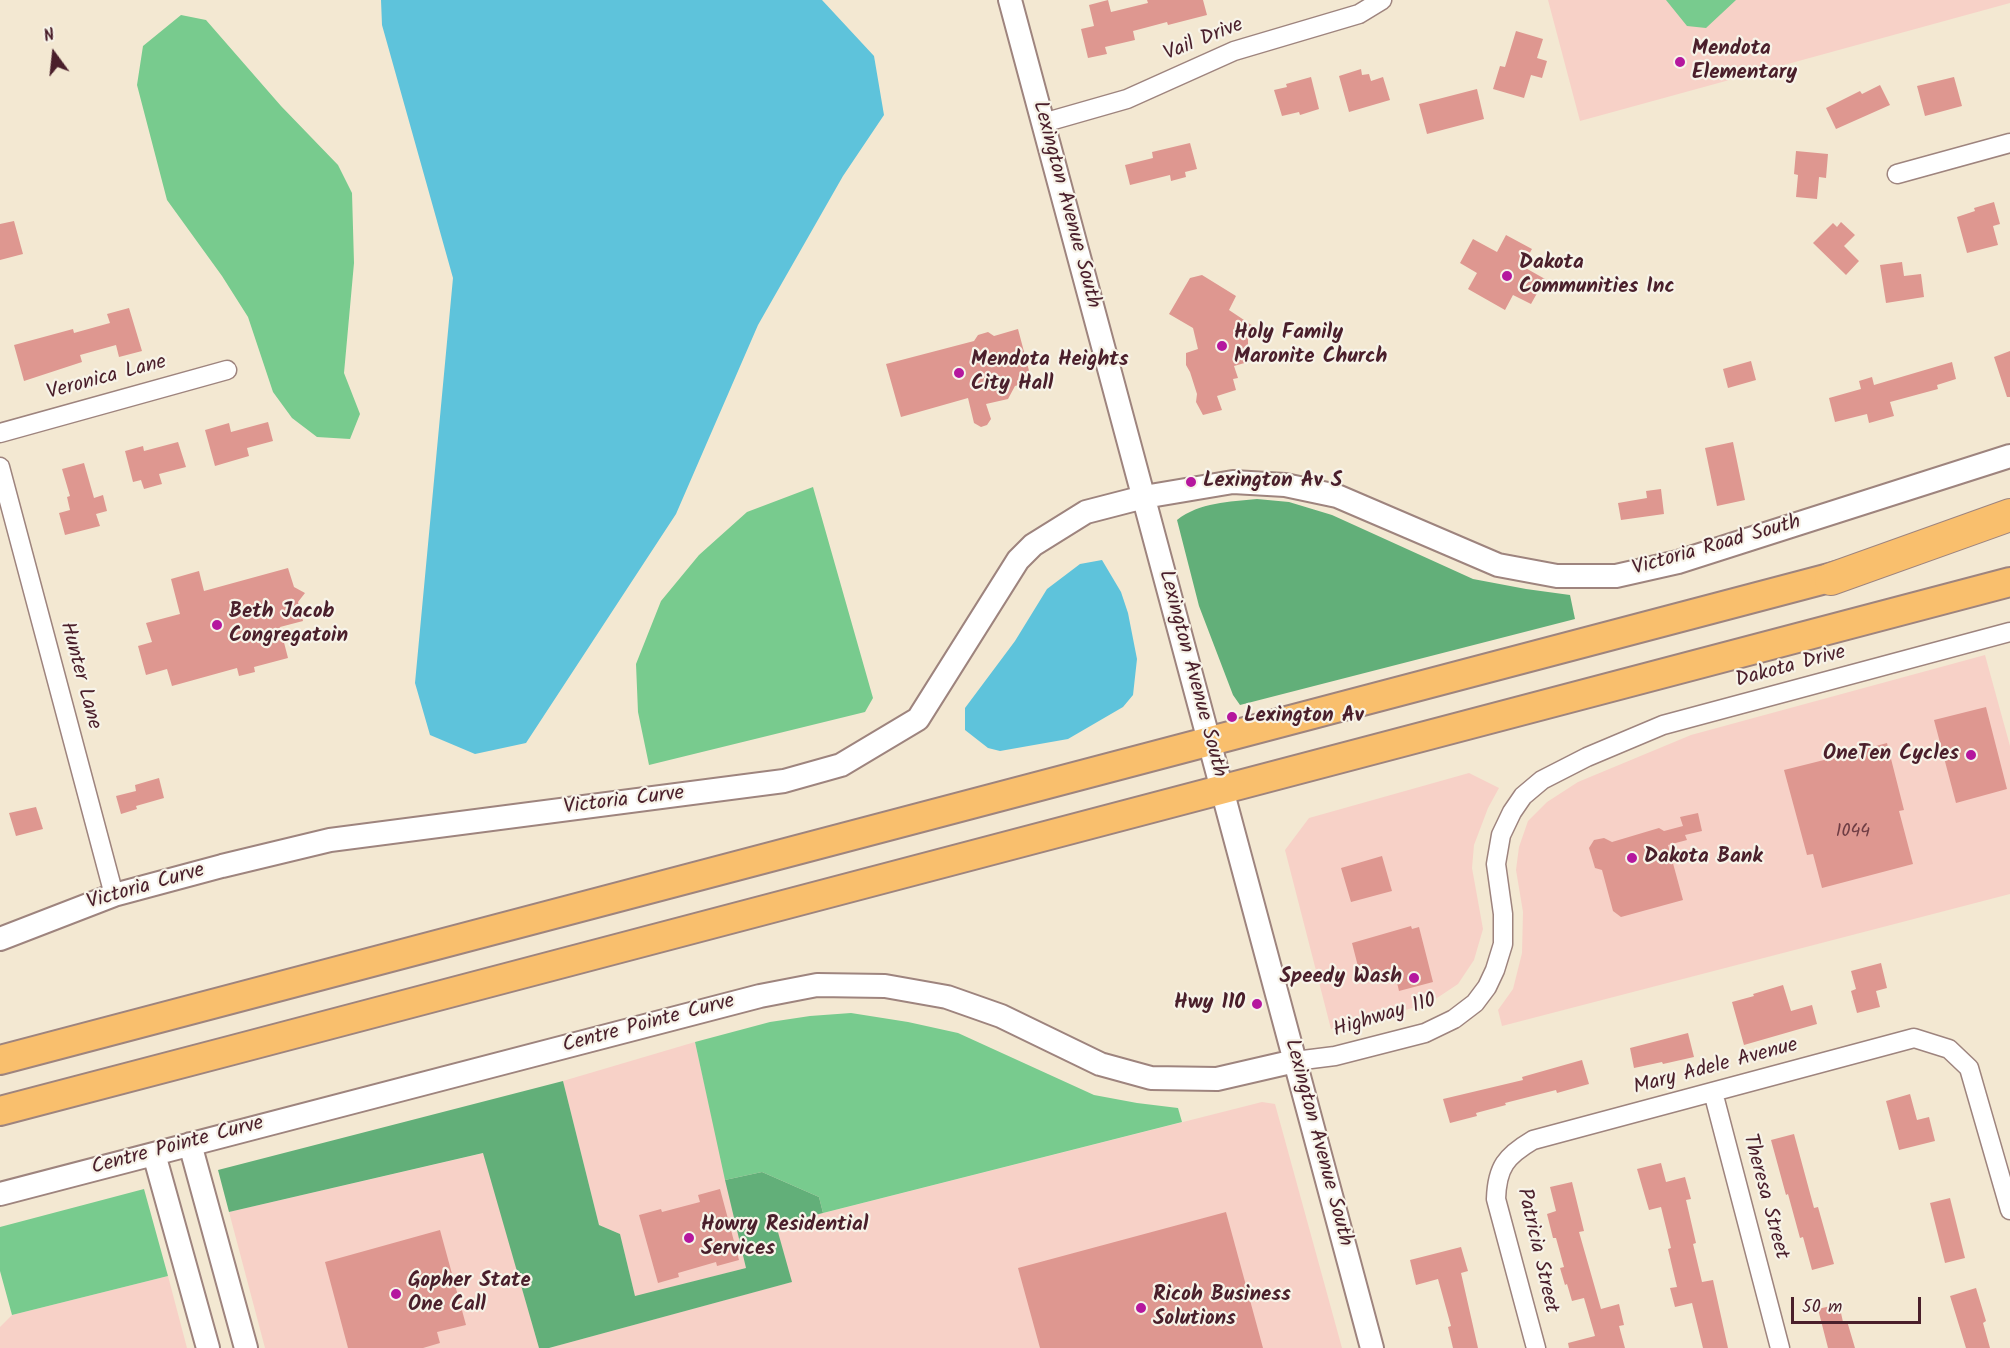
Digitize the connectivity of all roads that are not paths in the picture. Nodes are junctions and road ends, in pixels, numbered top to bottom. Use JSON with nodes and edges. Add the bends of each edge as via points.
{"nodes":[{"id":1,"x":1010,"y":0,"type":"edge"},
{"id":2,"x":1382,"y":0,"type":"edge"},
{"id":3,"x":1043,"y":123,"type":"junction"},
{"id":4,"x":2010,"y":143,"type":"edge"},
{"id":5,"x":1897,"y":174,"type":"dead end"},
{"id":6,"x":227,"y":370,"type":"dead end"},
{"id":7,"x":0,"y":433,"type":"edge"},
{"id":8,"x":2010,"y":456,"type":"edge"},
{"id":9,"x":0,"y":468,"type":"edge"},
{"id":10,"x":1144,"y":497,"type":"junction"},
{"id":11,"x":2010,"y":515,"type":"edge"},
{"id":12,"x":2010,"y":526,"type":"edge"},
{"id":13,"x":1832,"y":579,"type":"junction"},
{"id":14,"x":2010,"y":582,"type":"edge"},
{"id":15,"x":2010,"y":632,"type":"edge"},
{"id":16,"x":1210,"y":742,"type":"junction"},
{"id":17,"x":1587,"y":757,"type":"joint"},
{"id":18,"x":1223,"y":790,"type":"junction"},
{"id":19,"x":114,"y":895,"type":"junction"},
{"id":20,"x":0,"y":939,"type":"edge"},
{"id":21,"x":0,"y":1060,"type":"edge"},
{"id":22,"x":1295,"y":1061,"type":"junction"},
{"id":23,"x":1713,"y":1092,"type":"junction"},
{"id":24,"x":0,"y":1111,"type":"edge"},
{"id":25,"x":190,"y":1144,"type":"junction"},
{"id":26,"x":154,"y":1154,"type":"junction"},
{"id":27,"x":1503,"y":1165,"type":"joint"},
{"id":28,"x":0,"y":1194,"type":"edge"},
{"id":29,"x":2010,"y":1210,"type":"edge"},
{"id":30,"x":208,"y":1348,"type":"edge"},
{"id":31,"x":246,"y":1348,"type":"edge"},
{"id":32,"x":1372,"y":1348,"type":"edge"},
{"id":33,"x":1536,"y":1348,"type":"edge"},
{"id":34,"x":1780,"y":1348,"type":"edge"}],
"edges":[{"from":1,"to":3,"type":"street","name":"Lexington Avenue South"},
{"from":2,"to":3,"type":"street","name":"Vail Drive","via":[[1359,14],[1234,51],[1127,99]]},
{"from":3,"to":10,"type":"street","name":"Lexington Avenue South"},
{"from":4,"to":5,"type":"street"},
{"from":6,"to":7,"type":"street","name":"Veronica Lane"},
{"from":8,"to":10,"type":"street","name":"Victoria Road South","via":[[1678,562],[1616,576],[1557,576],[1498,565],[1337,496],[1285,485],[1233,482]]},
{"from":9,"to":19,"type":"street","name":"Hunter Lane"},
{"from":10,"to":16,"type":"street","name":"Lexington Avenue South"},
{"from":10,"to":19,"type":"street","name":"Victoria Curve","via":[[1086,512],[1033,545],[1018,560],[918,719],[841,765],[784,781],[330,840]]},
{"from":11,"to":13,"type":"highway"},
{"from":12,"to":13,"type":"highway"},
{"from":13,"to":16,"type":"highway"},
{"from":14,"to":18,"type":"highway"},
{"from":15,"to":17,"type":"street","name":"Dakota Drive","via":[[1663,725]]},
{"from":16,"to":18,"type":"street","name":"Lexington Avenue South"},
{"from":16,"to":21,"type":"highway"},
{"from":17,"to":22,"type":"street","name":"Highway 110","via":[[1542,780],[1523,796],[1501,835],[1496,864],[1503,944],[1487,987],[1475,1003],[1425,1033],[1335,1056]]},
{"from":18,"to":22,"type":"street","name":"Lexington Avenue South"},
{"from":18,"to":24,"type":"highway"},
{"from":19,"to":20,"type":"street","name":"Victoria Curve"},
{"from":22,"to":25,"type":"street","name":"Centre Pointe Curve","via":[[1217,1079],[1151,1078],[1100,1064],[1001,1016],[947,997],[885,986],[818,985],[760,996]]},
{"from":22,"to":32,"type":"street","name":"Lexington Avenue South"},
{"from":23,"to":27,"type":"street","name":"Mary Adele Avenue","via":[[1533,1140]]},
{"from":23,"to":29,"type":"street","name":"Mary Adele Avenue","via":[[1914,1038],[1949,1048],[1969,1068]]},
{"from":23,"to":34,"type":"street","name":"Theresa Street"},
{"from":25,"to":26,"type":"street","name":"Centre Pointe Curve"},
{"from":25,"to":31,"type":"street"},
{"from":26,"to":28,"type":"street","name":"Centre Pointe Curve"},
{"from":26,"to":30,"type":"street"},
{"from":27,"to":33,"type":"street","name":"Patricia Street","via":[[1496,1199]]}]}
